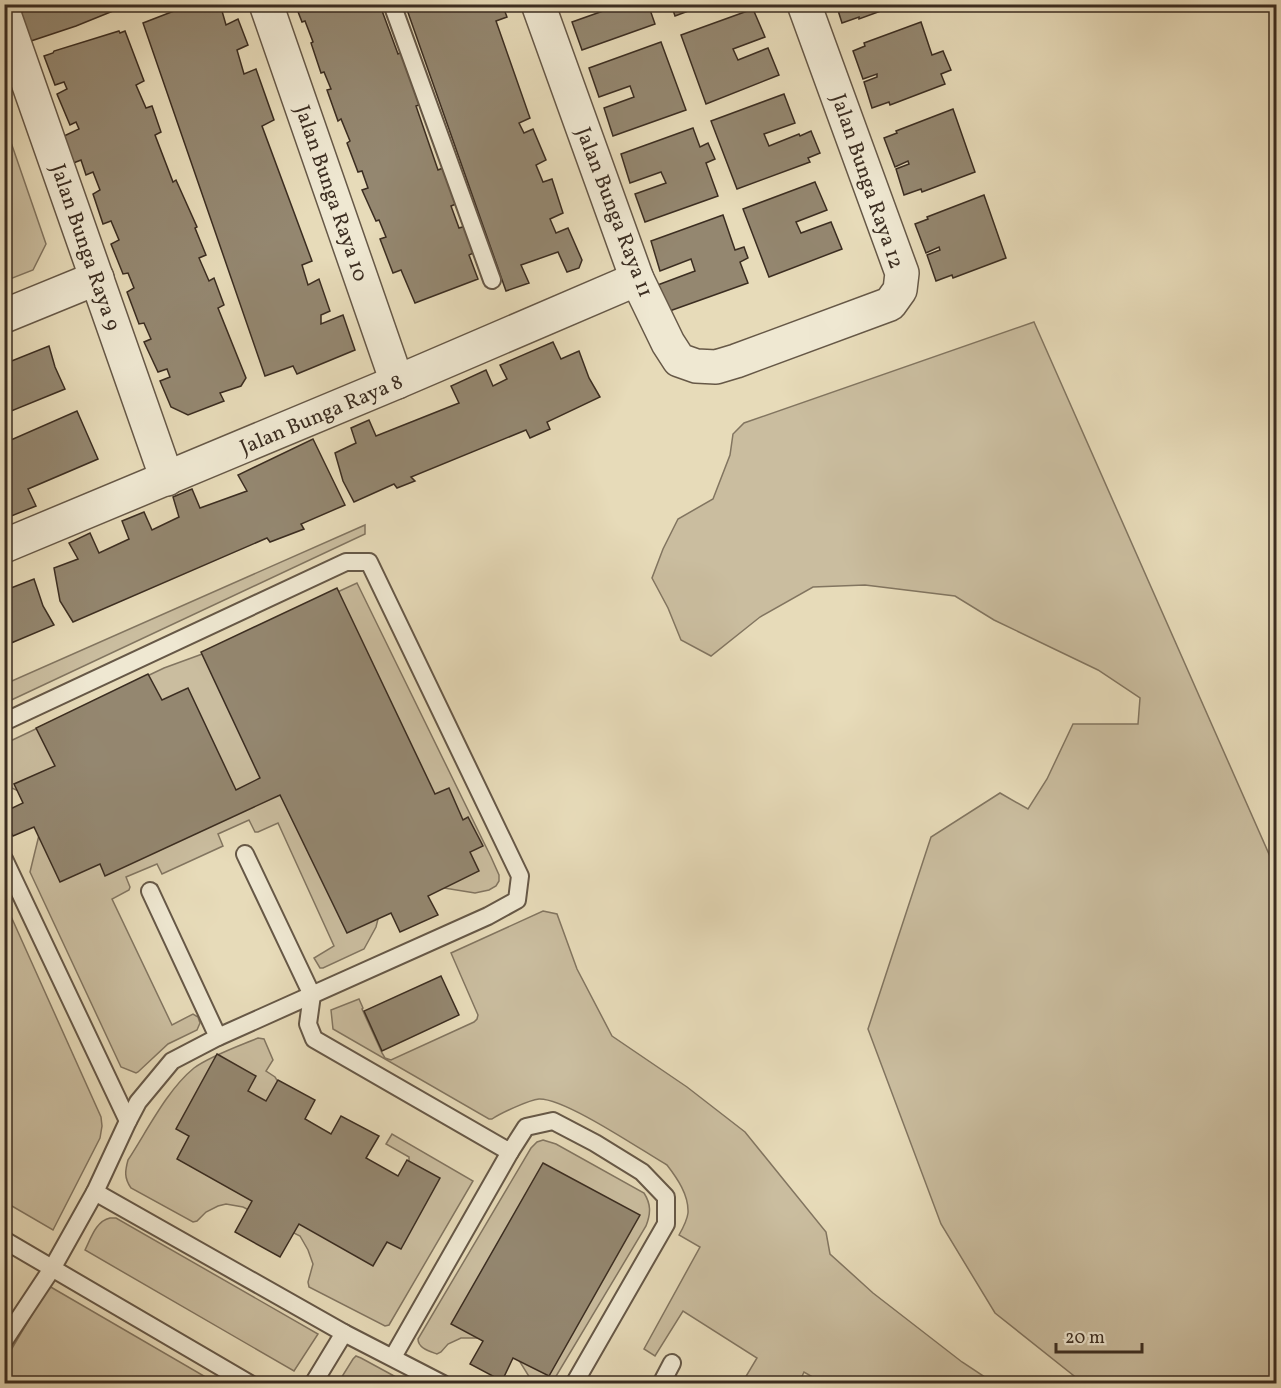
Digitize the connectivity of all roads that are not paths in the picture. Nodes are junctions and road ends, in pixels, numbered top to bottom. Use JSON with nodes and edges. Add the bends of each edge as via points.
{"nodes":[{"id":1,"x":266,"y":4,"type":"edge"},
{"id":2,"x":392,"y":4,"type":"edge"},
{"id":3,"x":538,"y":4,"type":"edge"},
{"id":4,"x":804,"y":4,"type":"edge"},
{"id":5,"x":4,"y":14,"type":"edge"},
{"id":6,"x":97,"y":278,"type":"junction"},
{"id":7,"x":637,"y":279,"type":"junction"},
{"id":8,"x":492,"y":280,"type":"dead end"},
{"id":9,"x":4,"y":316,"type":"edge"},
{"id":10,"x":736,"y":361,"type":"joint"},
{"id":11,"x":397,"y":382,"type":"junction"},
{"id":12,"x":167,"y":479,"type":"junction"},
{"id":13,"x":4,"y":546,"type":"edge"},
{"id":14,"x":4,"y":722,"type":"edge"},
{"id":15,"x":245,"y":854,"type":"dead end"},
{"id":16,"x":4,"y":859,"type":"edge"},
{"id":17,"x":150,"y":891,"type":"dead end"},
{"id":18,"x":312,"y":994,"type":"junction"},
{"id":19,"x":218,"y":1036,"type":"junction"},
{"id":20,"x":128,"y":1121,"type":"junction"},
{"id":21,"x":510,"y":1152,"type":"junction"},
{"id":22,"x":94,"y":1192,"type":"junction"},
{"id":23,"x":4,"y":1240,"type":"edge"},
{"id":24,"x":53,"y":1268,"type":"junction"},
{"id":25,"x":344,"y":1333,"type":"junction"},
{"id":26,"x":4,"y":1341,"type":"edge"},
{"id":27,"x":393,"y":1357,"type":"junction"},
{"id":28,"x":672,"y":1363,"type":"dead end"},
{"id":29,"x":250,"y":1383,"type":"edge"},
{"id":30,"x":313,"y":1383,"type":"edge"},
{"id":31,"x":443,"y":1383,"type":"edge"},
{"id":32,"x":574,"y":1383,"type":"edge"},
{"id":33,"x":661,"y":1383,"type":"edge"}],
"edges":[{"from":1,"to":11,"type":"street","name":"Jalan Bunga Raya 10"},
{"from":2,"to":8,"type":"lane"},
{"from":3,"to":7,"type":"street","name":"Jalan Bunga Raya 11"},
{"from":4,"to":10,"type":"street","name":"Jalan Bunga Raya 12","via":[[902,273],[900,290],[890,304]]},
{"from":5,"to":6,"type":"street","name":"Jalan Bunga Raya 9"},
{"from":6,"to":9,"type":"street"},
{"from":6,"to":12,"type":"street","name":"Jalan Bunga Raya 9"},
{"from":7,"to":10,"type":"street","name":"Jalan Bunga Raya 11","via":[[679,360],[716,367]]},
{"from":7,"to":11,"type":"street","name":"Jalan Bunga Raya 8"},
{"from":11,"to":12,"type":"street","name":"Jalan Bunga Raya 8"},
{"from":12,"to":13,"type":"street","name":"Jalan Bunga Raya 8"},
{"from":14,"to":18,"type":"lane","via":[[346,562],[369,562],[520,876],[517,900]]},
{"from":15,"to":18,"type":"lane"},
{"from":16,"to":20,"type":"lane"},
{"from":17,"to":19,"type":"lane"},
{"from":18,"to":19,"type":"lane"},
{"from":18,"to":21,"type":"lane","via":[[308,1024],[314,1038]]},
{"from":19,"to":20,"type":"lane","via":[[172,1061],[138,1102]]},
{"from":20,"to":22,"type":"lane"},
{"from":21,"to":27,"type":"lane"},
{"from":21,"to":32,"type":"lane","via":[[526,1127],[553,1121],[642,1172],[666,1197],[666,1224]]},
{"from":22,"to":24,"type":"lane"},
{"from":22,"to":25,"type":"lane"},
{"from":23,"to":24,"type":"lane"},
{"from":24,"to":26,"type":"lane"},
{"from":24,"to":29,"type":"lane"},
{"from":25,"to":27,"type":"lane"},
{"from":25,"to":30,"type":"lane"},
{"from":27,"to":31,"type":"lane"},
{"from":28,"to":33,"type":"lane"}]}
